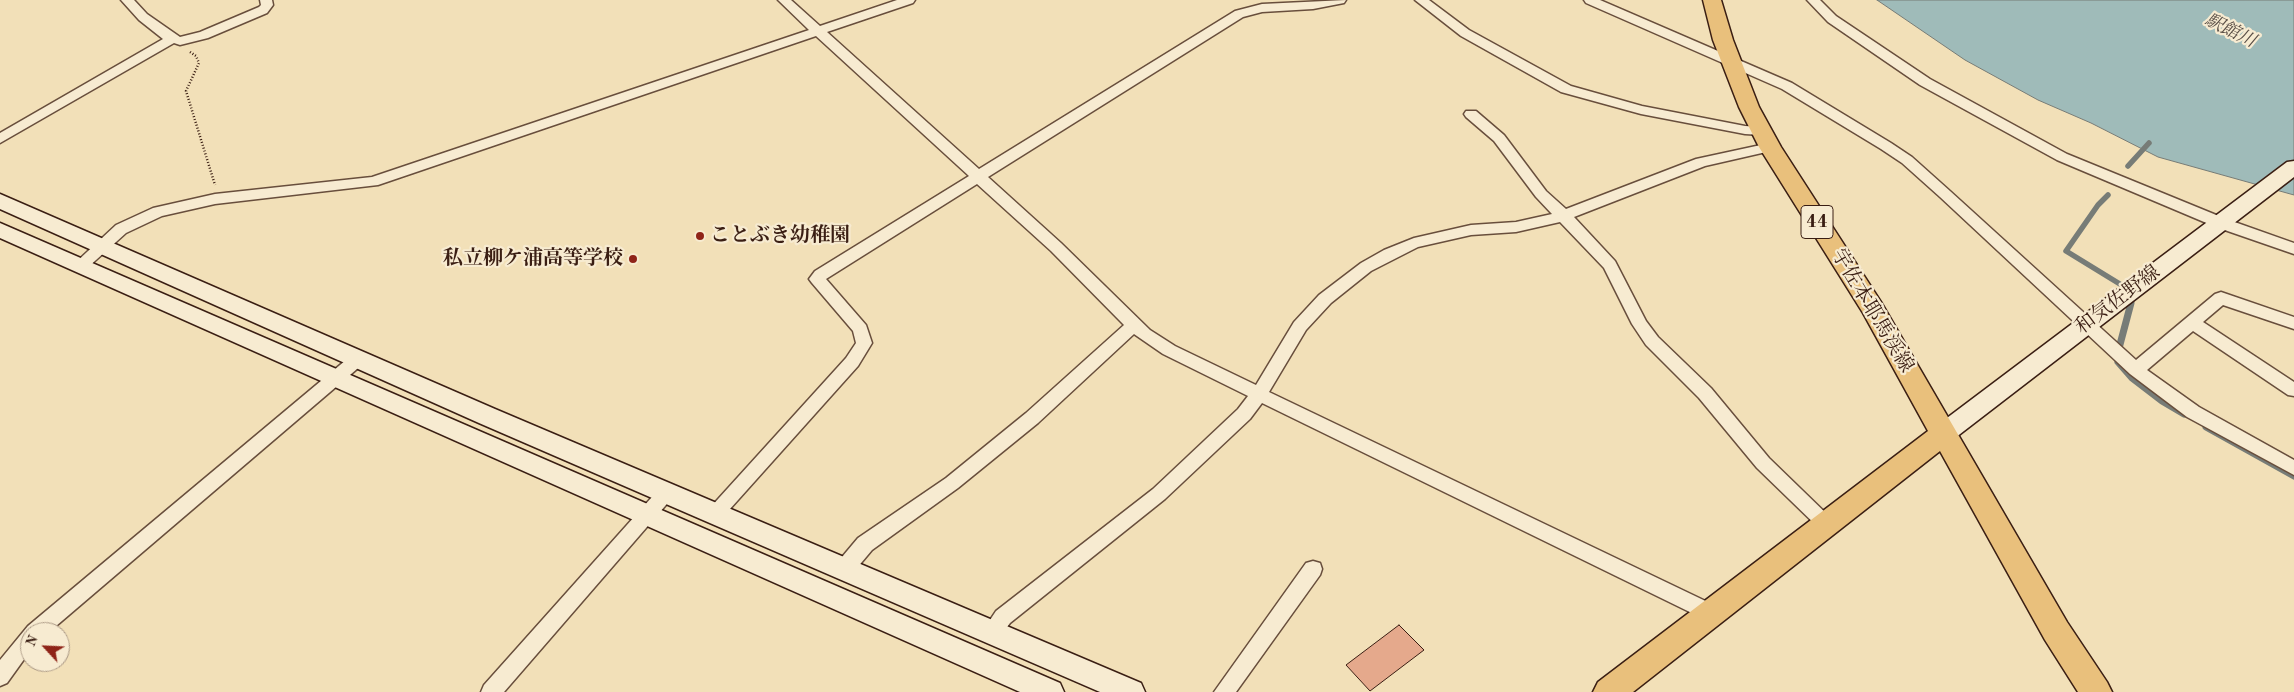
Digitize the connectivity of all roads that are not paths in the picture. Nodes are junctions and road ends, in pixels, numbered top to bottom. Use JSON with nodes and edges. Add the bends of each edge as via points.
{"nodes":[{"id":1,"x":127,"y":0,"type":"edge"},
{"id":2,"x":266,"y":0,"type":"edge"},
{"id":3,"x":784,"y":0,"type":"edge"},
{"id":4,"x":909,"y":0,"type":"edge"},
{"id":5,"x":1340,"y":0,"type":"edge"},
{"id":6,"x":1421,"y":0,"type":"edge"},
{"id":7,"x":1590,"y":0,"type":"edge"},
{"id":8,"x":1712,"y":0,"type":"edge"},
{"id":9,"x":1813,"y":0,"type":"edge"},
{"id":10,"x":818,"y":32,"type":"junction"},
{"id":11,"x":172,"y":39,"type":"junction"},
{"id":12,"x":1732,"y":61,"type":"junction"},
{"id":13,"x":1471,"y":114,"type":"dead end"},
{"id":14,"x":1766,"y":138,"type":"junction"},
{"id":15,"x":0,"y":139,"type":"edge"},
{"id":16,"x":2294,"y":167,"type":"edge"},
{"id":17,"x":979,"y":177,"type":"junction"},
{"id":18,"x":0,"y":201,"type":"edge"},
{"id":19,"x":1563,"y":216,"type":"junction"},
{"id":20,"x":2224,"y":221,"type":"junction"},
{"id":21,"x":0,"y":230,"type":"edge"},
{"id":22,"x":102,"y":245,"type":"junction"},
{"id":23,"x":2294,"y":249,"type":"edge"},
{"id":24,"x":81,"y":266,"type":"junction"},
{"id":25,"x":2193,"y":323,"type":"junction"},
{"id":26,"x":2294,"y":323,"type":"edge"},
{"id":27,"x":1134,"y":325,"type":"junction"},
{"id":28,"x":2085,"y":325,"type":"junction"},
{"id":29,"x":358,"y":359,"type":"junction"},
{"id":30,"x":2136,"y":370,"type":"junction"},
{"id":31,"x":336,"y":378,"type":"junction"},
{"id":32,"x":2294,"y":390,"type":"edge"},
{"id":33,"x":1259,"y":394,"type":"junction"},
{"id":34,"x":1944,"y":434,"type":"junction"},
{"id":35,"x":2294,"y":468,"type":"edge"},
{"id":36,"x":666,"y":493,"type":"junction"},
{"id":37,"x":646,"y":514,"type":"junction"},
{"id":38,"x":715,"y":514,"type":"junction"},
{"id":39,"x":1827,"y":525,"type":"junction"},
{"id":40,"x":1314,"y":569,"type":"dead end"},
{"id":41,"x":844,"y":570,"type":"junction"},
{"id":42,"x":1711,"y":613,"type":"junction"},
{"id":43,"x":48,"y":622,"type":"edge"},
{"id":44,"x":992,"y":632,"type":"junction"},
{"id":45,"x":20,"y":648,"type":"edge"},
{"id":46,"x":0,"y":677,"type":"edge"},
{"id":47,"x":490,"y":692,"type":"edge"},
{"id":48,"x":1050,"y":692,"type":"edge"},
{"id":49,"x":1131,"y":692,"type":"edge"},
{"id":50,"x":1224,"y":692,"type":"edge"},
{"id":51,"x":1609,"y":692,"type":"edge"},
{"id":52,"x":2096,"y":692,"type":"edge"}],
"edges":[{"from":1,"to":11,"type":"street","via":[[134,10]]},
{"from":2,"to":11,"type":"street","via":[[263,10],[204,35],[187,40]]},
{"from":3,"to":10,"type":"street"},
{"from":4,"to":10,"type":"street"},
{"from":5,"to":17,"type":"street","via":[[1262,8],[1238,14]]},
{"from":6,"to":14,"type":"street","via":[[1465,33],[1566,89],[1641,110],[1745,130]]},
{"from":7,"to":12,"type":"street"},
{"from":8,"to":12,"type":"main road","name":"宇佐本耶馬渓線","number":"44"},
{"from":9,"to":20,"type":"street","via":[[1832,19],[1926,82],[1981,114],[2062,157]]},
{"from":10,"to":17,"type":"street"},
{"from":10,"to":22,"type":"street","via":[[373,182],[215,199],[158,212],[121,229]]},
{"from":11,"to":15,"type":"street"},
{"from":12,"to":14,"type":"main road","name":"宇佐本耶馬渓線","number":"44","via":[[1749,107]]},
{"from":12,"to":28,"type":"street","via":[[1787,86],[1907,160]]},
{"from":13,"to":19,"type":"street","via":[[1499,138],[1541,194]]},
{"from":14,"to":19,"type":"street"},
{"from":14,"to":34,"type":"main road","name":"宇佐本耶馬渓線","number":"44","via":[[1872,308]]},
{"from":16,"to":20,"type":"street","name":"和気佐野線"},
{"from":17,"to":27,"type":"street","via":[[1056,247]]},
{"from":17,"to":38,"type":"street","via":[[820,274],[817,279],[860,330],[864,343],[852,362]]},
{"from":18,"to":22,"type":"street"},
{"from":19,"to":33,"type":"street","via":[[1524,225],[1438,236],[1414,243],[1366,267],[1325,299],[1300,326]]},
{"from":19,"to":39,"type":"street","via":[[1610,265],[1652,341],[1705,394],[1763,464]]},
{"from":20,"to":23,"type":"street"},
{"from":20,"to":28,"type":"street","name":"和気佐野線"},
{"from":21,"to":24,"type":"street"},
{"from":22,"to":24,"type":"street"},
{"from":22,"to":29,"type":"street"},
{"from":24,"to":31,"type":"street"},
{"from":25,"to":26,"type":"street","via":[[2221,298]]},
{"from":25,"to":30,"type":"street"},
{"from":25,"to":32,"type":"street"},
{"from":27,"to":33,"type":"street","via":[[1170,350]]},
{"from":27,"to":41,"type":"street","via":[[1032,418],[960,477],[865,544]]},
{"from":28,"to":30,"type":"street"},
{"from":28,"to":34,"type":"street","name":"和気佐野線"},
{"from":29,"to":31,"type":"street"},
{"from":29,"to":36,"type":"street"},
{"from":30,"to":35,"type":"street","via":[[2193,412]]},
{"from":31,"to":37,"type":"street"},
{"from":31,"to":43,"type":"street"},
{"from":33,"to":42,"type":"street"},
{"from":33,"to":44,"type":"street","via":[[1244,414],[1159,494],[1003,617]]},
{"from":34,"to":39,"type":"main road"},
{"from":34,"to":52,"type":"main road","name":"宇佐本耶馬渓線","number":"44","via":[[2056,631]]},
{"from":36,"to":37,"type":"street"},
{"from":36,"to":38,"type":"street"},
{"from":37,"to":47,"type":"street"},
{"from":37,"to":48,"type":"street"},
{"from":38,"to":41,"type":"street"},
{"from":39,"to":42,"type":"main road"},
{"from":40,"to":50,"type":"street"},
{"from":41,"to":44,"type":"street"},
{"from":42,"to":51,"type":"main road"},
{"from":44,"to":49,"type":"street"},
{"from":45,"to":46,"type":"street"}]}
